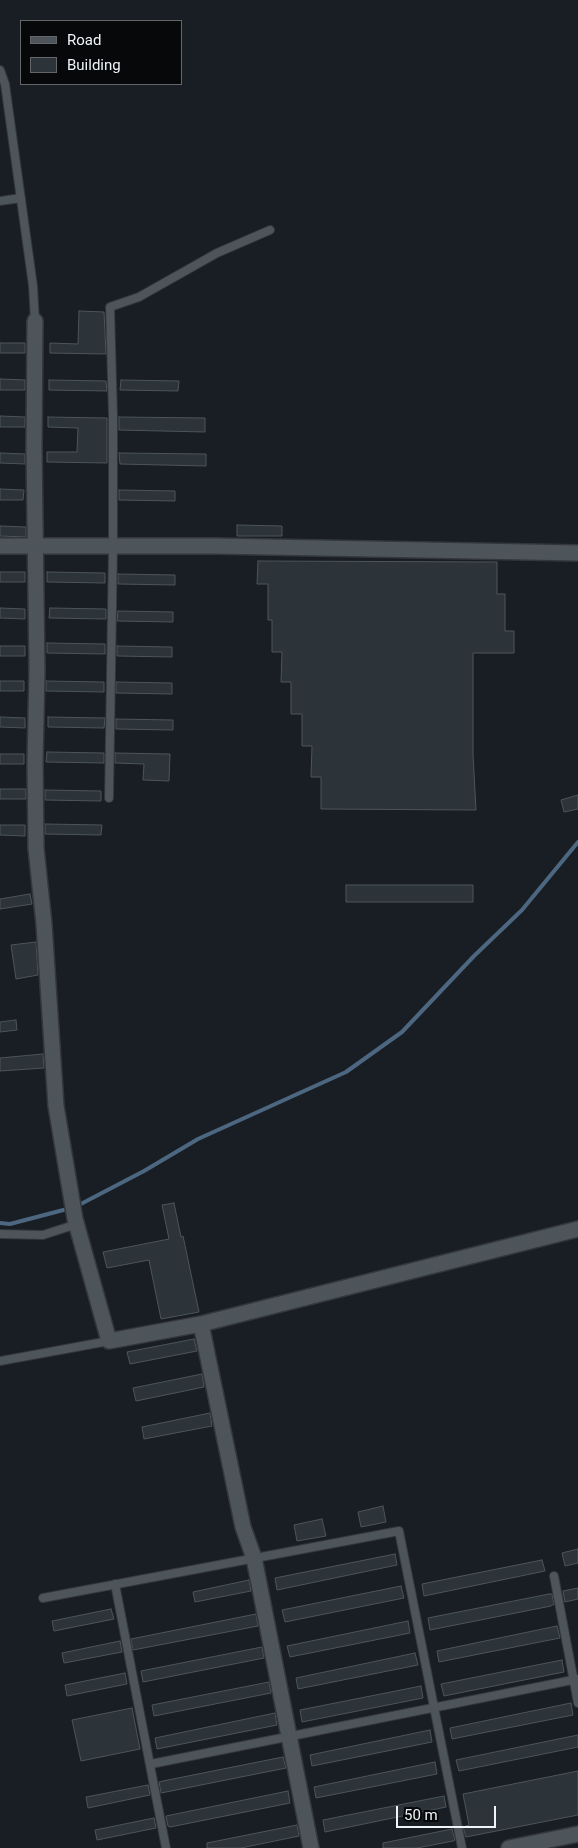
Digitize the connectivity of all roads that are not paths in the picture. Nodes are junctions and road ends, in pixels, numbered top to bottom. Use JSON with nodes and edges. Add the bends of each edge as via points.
{"nodes":[{"id":1,"x":0,"y":70,"type":"edge"},
{"id":2,"x":21,"y":198,"type":"junction"},
{"id":3,"x":0,"y":201,"type":"edge"},
{"id":4,"x":270,"y":230,"type":"dead end"},
{"id":5,"x":35,"y":321,"type":"joint"},
{"id":6,"x":0,"y":546,"type":"edge"},
{"id":7,"x":35,"y":546,"type":"junction"},
{"id":8,"x":113,"y":546,"type":"junction"},
{"id":9,"x":578,"y":553,"type":"edge"},
{"id":10,"x":109,"y":798,"type":"dead end"},
{"id":11,"x":76,"y":1222,"type":"junction"},
{"id":12,"x":578,"y":1229,"type":"edge"},
{"id":13,"x":0,"y":1234,"type":"edge"},
{"id":14,"x":201,"y":1324,"type":"junction"},
{"id":15,"x":109,"y":1341,"type":"junction"},
{"id":16,"x":0,"y":1361,"type":"edge"},
{"id":17,"x":254,"y":1558,"type":"junction"},
{"id":18,"x":554,"y":1576,"type":"dead end"},
{"id":19,"x":115,"y":1584,"type":"junction"},
{"id":20,"x":43,"y":1598,"type":"dead end"},
{"id":21,"x":578,"y":1679,"type":"edge"},
{"id":22,"x":578,"y":1703,"type":"edge"},
{"id":23,"x":151,"y":1764,"type":"junction"},
{"id":24,"x":578,"y":1834,"type":"edge"},
{"id":25,"x":166,"y":1848,"type":"edge"},
{"id":26,"x":312,"y":1848,"type":"edge"},
{"id":27,"x":462,"y":1848,"type":"edge"},
{"id":28,"x":509,"y":1848,"type":"edge"}],
"edges":[{"from":1,"to":2,"type":"lane","via":[[5,84]]},
{"from":2,"to":3,"type":"lane"},
{"from":2,"to":5,"type":"lane"},
{"from":4,"to":8,"type":"lane","via":[[217,253],[138,297],[110,307]]},
{"from":5,"to":7,"type":"street"},
{"from":6,"to":7,"type":"street"},
{"from":7,"to":8,"type":"street"},
{"from":7,"to":11,"type":"street","via":[[36,848],[56,1106]]},
{"from":8,"to":9,"type":"street"},
{"from":8,"to":10,"type":"lane"},
{"from":11,"to":13,"type":"lane","via":[[43,1235]]},
{"from":11,"to":15,"type":"street"},
{"from":12,"to":14,"type":"street"},
{"from":14,"to":15,"type":"street"},
{"from":14,"to":17,"type":"street","via":[[243,1527]]},
{"from":15,"to":16,"type":"lane"},
{"from":17,"to":19,"type":"lane"},
{"from":17,"to":26,"type":"street"},
{"from":17,"to":27,"type":"lane","via":[[399,1531]]},
{"from":18,"to":22,"type":"lane"},
{"from":19,"to":20,"type":"lane"},
{"from":19,"to":23,"type":"lane"},
{"from":21,"to":23,"type":"lane"},
{"from":23,"to":25,"type":"lane"},
{"from":24,"to":28,"type":"street"}]}
